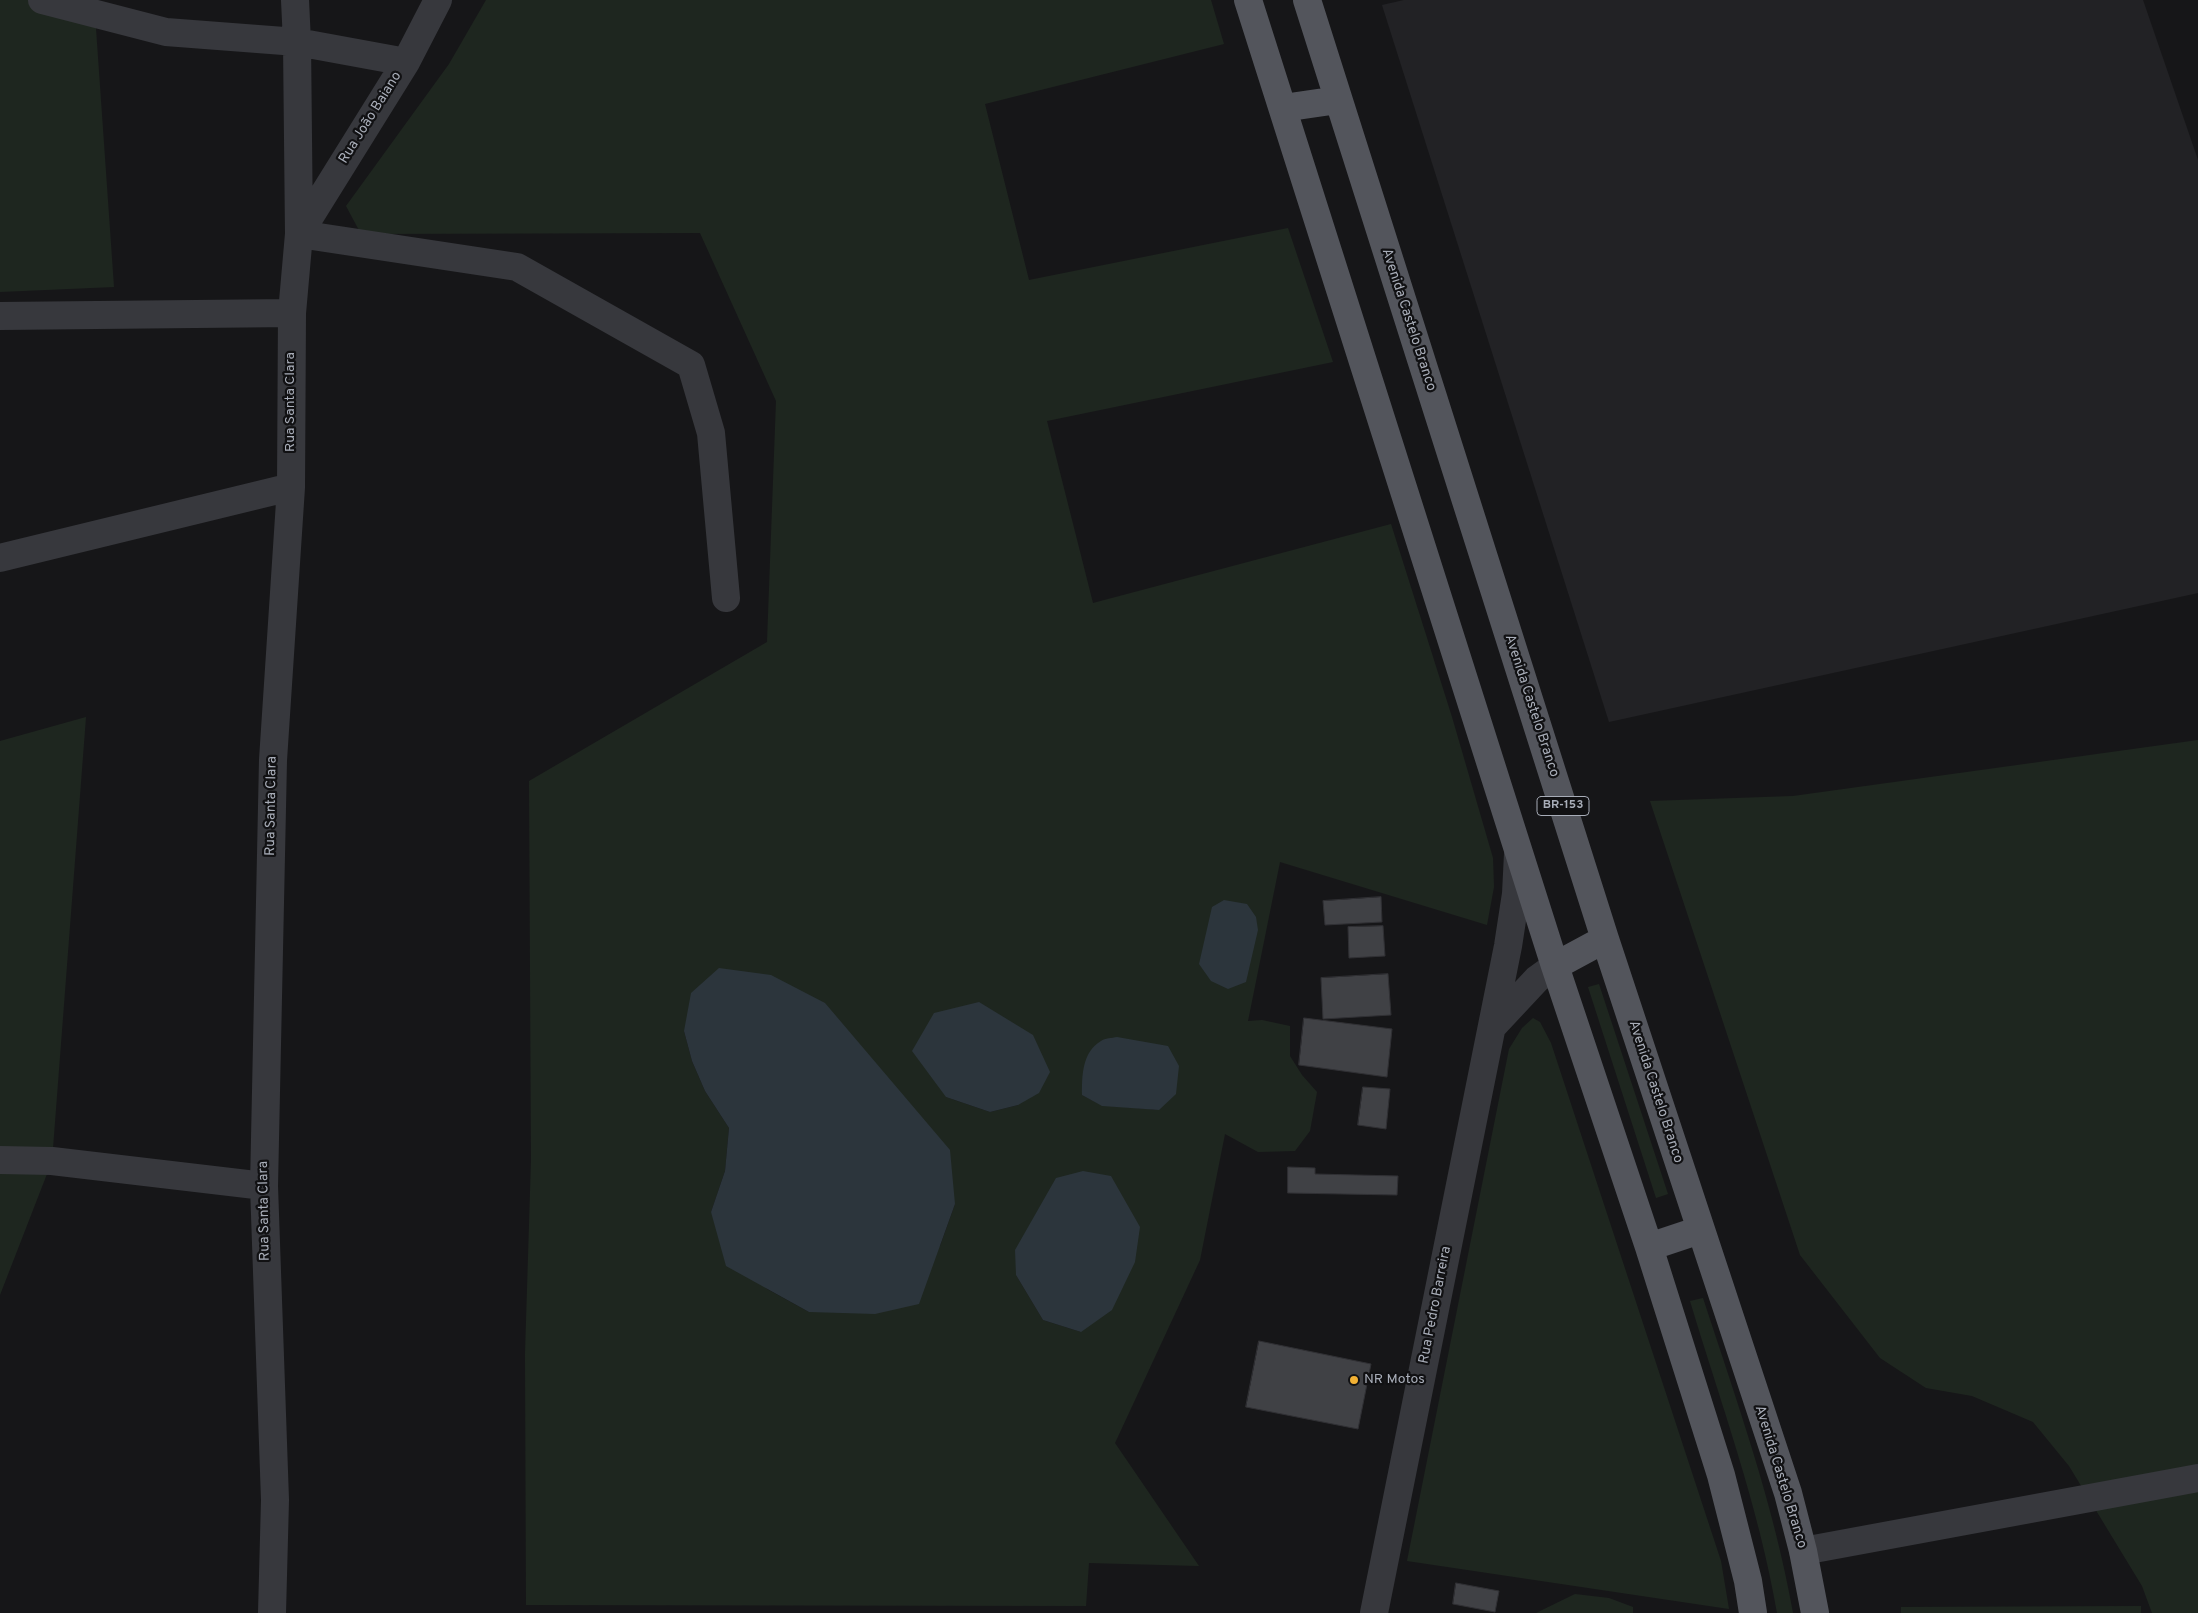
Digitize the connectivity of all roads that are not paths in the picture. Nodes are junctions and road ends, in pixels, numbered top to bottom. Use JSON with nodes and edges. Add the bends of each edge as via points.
{"nodes":[{"id":1,"x":42,"y":0,"type":"edge"},
{"id":2,"x":295,"y":0,"type":"edge"},
{"id":3,"x":438,"y":0,"type":"edge"},
{"id":4,"x":1248,"y":0,"type":"edge"},
{"id":5,"x":1307,"y":0,"type":"edge"},
{"id":6,"x":297,"y":42,"type":"junction"},
{"id":7,"x":406,"y":62,"type":"junction"},
{"id":8,"x":1338,"y":100,"type":"junction"},
{"id":9,"x":1283,"y":108,"type":"junction"},
{"id":10,"x":298,"y":234,"type":"junction"},
{"id":11,"x":292,"y":313,"type":"junction"},
{"id":12,"x":0,"y":316,"type":"edge"},
{"id":13,"x":291,"y":486,"type":"junction"},
{"id":14,"x":0,"y":558,"type":"edge"},
{"id":15,"x":726,"y":598,"type":"dead end"},
{"id":16,"x":1518,"y":849,"type":"junction"},
{"id":17,"x":1605,"y":939,"type":"junction"},
{"id":18,"x":1555,"y":966,"type":"junction"},
{"id":19,"x":1493,"y":1026,"type":"junction"},
{"id":20,"x":0,"y":1160,"type":"edge"},
{"id":21,"x":264,"y":1186,"type":"junction"},
{"id":22,"x":1700,"y":1230,"type":"junction"},
{"id":23,"x":1649,"y":1246,"type":"junction"},
{"id":24,"x":2198,"y":1478,"type":"edge"},
{"id":25,"x":1803,"y":1551,"type":"junction"},
{"id":26,"x":272,"y":1613,"type":"edge"},
{"id":27,"x":1374,"y":1613,"type":"edge"},
{"id":28,"x":1753,"y":1613,"type":"edge"},
{"id":29,"x":1815,"y":1613,"type":"edge"}],
"edges":[{"from":1,"to":6,"type":"street","via":[[166,32]]},
{"from":2,"to":6,"type":"street","name":"Rua Santa Clara"},
{"from":3,"to":7,"type":"street","name":"Rua João Baiano"},
{"from":4,"to":9,"type":"main road"},
{"from":5,"to":8,"type":"main road","name":"Avenida Castelo Branco","number":"BR-153"},
{"from":6,"to":7,"type":"street"},
{"from":6,"to":10,"type":"street","name":"Rua Santa Clara"},
{"from":7,"to":10,"type":"street","name":"Rua João Baiano"},
{"from":8,"to":9,"type":"main road"},
{"from":8,"to":17,"type":"main road","name":"Avenida Castelo Branco","number":"BR-153"},
{"from":9,"to":16,"type":"main road"},
{"from":10,"to":11,"type":"street","name":"Rua Santa Clara"},
{"from":10,"to":15,"type":"street","via":[[517,267],[691,365],[711,433]]},
{"from":11,"to":12,"type":"street"},
{"from":11,"to":13,"type":"street","name":"Rua Santa Clara"},
{"from":13,"to":14,"type":"street"},
{"from":13,"to":21,"type":"street","name":"Rua Santa Clara","via":[[273,760]]},
{"from":16,"to":18,"type":"main road"},
{"from":16,"to":19,"type":"street","name":"Rua Pedro Barreira","via":[[1516,894]]},
{"from":17,"to":18,"type":"main road"},
{"from":17,"to":22,"type":"main road","name":"Avenida Castelo Branco","number":"BR-153"},
{"from":18,"to":19,"type":"street","via":[[1537,979]]},
{"from":18,"to":23,"type":"main road"},
{"from":19,"to":27,"type":"street","name":"Rua Pedro Barreira"},
{"from":20,"to":21,"type":"street","via":[[52,1161]]},
{"from":21,"to":26,"type":"street","name":"Rua Santa Clara","via":[[275,1500]]},
{"from":22,"to":23,"type":"main road"},
{"from":22,"to":25,"type":"main road","name":"Avenida Castelo Branco","number":"BR-153","via":[[1788,1493]]},
{"from":23,"to":28,"type":"main road","via":[[1721,1475]]},
{"from":24,"to":25,"type":"street"},
{"from":25,"to":29,"type":"main road","name":"Avenida Castelo Branco","number":"BR-153"}]}
